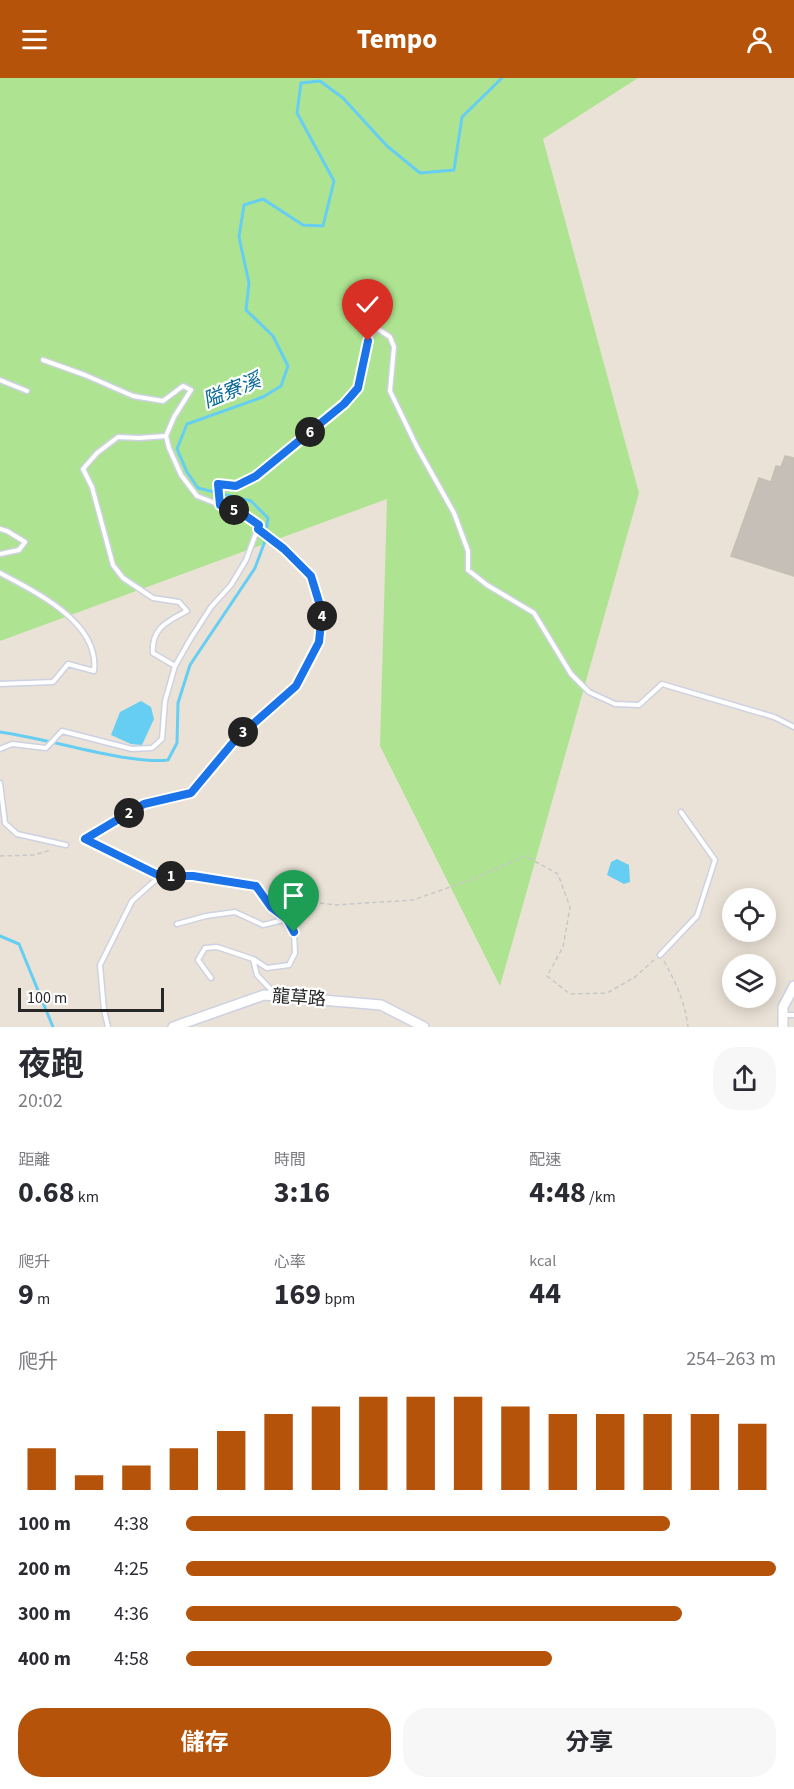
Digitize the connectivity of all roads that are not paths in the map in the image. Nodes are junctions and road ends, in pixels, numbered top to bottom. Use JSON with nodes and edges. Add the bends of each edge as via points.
{"nodes":[{"id":1,"x":43,"y":360,"type":"dead end"},
{"id":2,"x":0,"y":380,"type":"edge"},
{"id":3,"x":27,"y":391,"type":"dead end"},
{"id":4,"x":166,"y":436,"type":"junction"},
{"id":5,"x":220,"y":505,"type":"junction"},
{"id":6,"x":0,"y":529,"type":"edge"},
{"id":7,"x":258,"y":530,"type":"junction"},
{"id":8,"x":0,"y":554,"type":"edge"},
{"id":9,"x":0,"y":573,"type":"edge"},
{"id":10,"x":175,"y":666,"type":"junction"},
{"id":11,"x":0,"y":684,"type":"edge"},
{"id":12,"x":794,"y":727,"type":"edge"},
{"id":13,"x":0,"y":749,"type":"edge"},
{"id":14,"x":0,"y":783,"type":"edge"},
{"id":15,"x":681,"y":812,"type":"dead end"},
{"id":16,"x":85,"y":839,"type":"road end"},
{"id":17,"x":66,"y":845,"type":"road end"},
{"id":18,"x":160,"y":876,"type":"road end"},
{"id":19,"x":256,"y":886,"type":"road end"},
{"id":20,"x":287,"y":919,"type":"junction"},
{"id":21,"x":177,"y":924,"type":"dead end"},
{"id":22,"x":660,"y":955,"type":"road end"},
{"id":23,"x":253,"y":959,"type":"junction"},
{"id":24,"x":212,"y":978,"type":"dead end"},
{"id":25,"x":794,"y":986,"type":"edge"},
{"id":26,"x":277,"y":996,"type":"junction"},
{"id":27,"x":783,"y":1014,"type":"junction"},
{"id":28,"x":794,"y":1015,"type":"edge"},
{"id":29,"x":108,"y":1027,"type":"edge"},
{"id":30,"x":173,"y":1027,"type":"edge"},
{"id":31,"x":424,"y":1027,"type":"edge"},
{"id":32,"x":783,"y":1027,"type":"edge"}],
"edges":[{"from":1,"to":4,"type":"lane","via":[[133,396],[163,401],[183,386],[191,390]]},
{"from":2,"to":3,"type":"lane"},
{"from":4,"to":5,"type":"lane","via":[[181,476],[197,496]]},
{"from":4,"to":10,"type":"lane","via":[[118,437],[83,469],[92,487],[113,565],[123,578],[153,598],[179,602],[187,611],[163,624],[152,642],[153,653]]},
{"from":5,"to":7,"type":"lane","via":[[243,514],[259,525]]},
{"from":5,"to":12,"type":"lane","via":[[218,484],[236,486],[256,476],[358,388],[375,327],[390,336],[394,347],[390,391],[454,513],[468,551],[468,570],[534,613],[571,674],[589,692],[615,704],[639,705],[662,684],[774,717]]},
{"from":6,"to":8,"type":"lane","via":[[25,542],[19,550]]},
{"from":7,"to":10,"type":"lane","via":[[231,585],[211,607]]},
{"from":7,"to":16,"type":"lane","via":[[311,576],[322,612],[319,642],[296,686],[236,739],[191,793],[144,804]]},
{"from":9,"to":11,"type":"lane","via":[[66,612],[79,627],[95,661],[94,671],[68,664],[53,682]]},
{"from":10,"to":13,"type":"lane","via":[[165,701],[162,739],[152,748],[122,747],[63,731],[46,748],[12,744]]},
{"from":14,"to":17,"type":"lane","via":[[5,823],[17,834]]},
{"from":15,"to":22,"type":"lane","via":[[715,860],[697,916]]},
{"from":18,"to":29,"type":"lane","via":[[132,901],[100,965]]},
{"from":19,"to":20,"type":"lane","via":[[271,907]]},
{"from":20,"to":21,"type":"lane","via":[[263,925],[235,912]]},
{"from":20,"to":23,"type":"lane","via":[[294,932],[295,953],[289,965],[267,968]]},
{"from":23,"to":24,"type":"lane","via":[[217,947],[205,948],[198,960]]},
{"from":23,"to":26,"type":"lane","via":[[256,975]]},
{"from":25,"to":27,"type":"street"},
{"from":26,"to":30,"type":"street","name":"龍草路","via":[[264,995]]},
{"from":26,"to":31,"type":"street","name":"龍草路","via":[[381,1005]]},
{"from":27,"to":28,"type":"lane"},
{"from":27,"to":32,"type":"street"}]}
